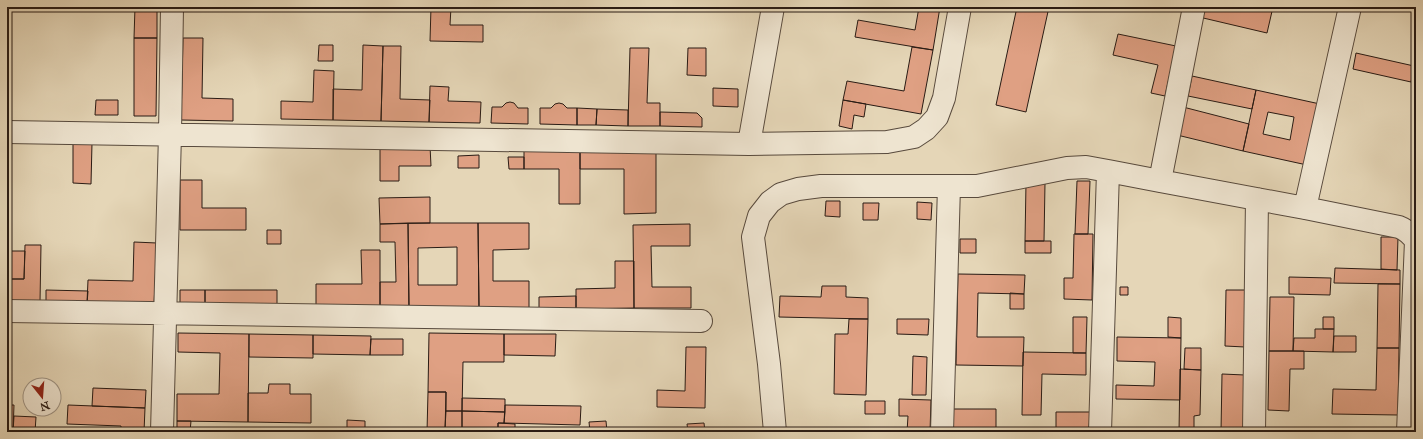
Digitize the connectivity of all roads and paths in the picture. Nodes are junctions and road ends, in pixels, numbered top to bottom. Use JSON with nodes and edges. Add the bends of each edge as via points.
{"nodes":[{"id":1,"x":172,"y":7,"type":"edge"},
{"id":2,"x":773,"y":7,"type":"edge"},
{"id":3,"x":960,"y":7,"type":"edge"},
{"id":4,"x":1194,"y":7,"type":"edge"},
{"id":5,"x":1350,"y":7,"type":"edge"},
{"id":6,"x":7,"y":132,"type":"edge"},
{"id":7,"x":170,"y":134,"type":"junction"},
{"id":8,"x":749,"y":144,"type":"junction"},
{"id":9,"x":1108,"y":171,"type":"junction"},
{"id":10,"x":1160,"y":181,"type":"junction"},
{"id":11,"x":949,"y":186,"type":"junction"},
{"id":12,"x":1257,"y":199,"type":"junction"},
{"id":13,"x":1305,"y":208,"type":"junction"},
{"id":14,"x":1416,"y":241,"type":"edge"},
{"id":15,"x":7,"y":311,"type":"edge"},
{"id":16,"x":165,"y":313,"type":"junction"},
{"id":17,"x":701,"y":321,"type":"dead end"},
{"id":18,"x":162,"y":432,"type":"edge"},
{"id":19,"x":775,"y":432,"type":"edge"},
{"id":20,"x":942,"y":432,"type":"edge"},
{"id":21,"x":1100,"y":432,"type":"edge"},
{"id":22,"x":1254,"y":432,"type":"edge"},
{"id":23,"x":1408,"y":432,"type":"edge"}],
"edges":[{"from":1,"to":7,"type":"street"},
{"from":2,"to":8,"type":"street"},
{"from":3,"to":8,"type":"street","via":[[944,98],[937,117],[914,137],[887,142]]},
{"from":4,"to":10,"type":"street"},
{"from":5,"to":13,"type":"street"},
{"from":6,"to":7,"type":"street"},
{"from":7,"to":8,"type":"street"},
{"from":7,"to":16,"type":"street"},
{"from":9,"to":10,"type":"street"},
{"from":9,"to":11,"type":"street","via":[[1086,167],[1067,168],[977,186]]},
{"from":9,"to":21,"type":"street"},
{"from":10,"to":12,"type":"street"},
{"from":11,"to":19,"type":"street","via":[[821,186],[798,189],[781,194],[770,202],[759,216],[753,237]]},
{"from":11,"to":20,"type":"street"},
{"from":12,"to":13,"type":"street"},
{"from":12,"to":22,"type":"street"},
{"from":13,"to":14,"type":"street","via":[[1399,227],[1412,234]]},
{"from":14,"to":23,"type":"street"},
{"from":15,"to":16,"type":"street"},
{"from":16,"to":17,"type":"street"},
{"from":16,"to":18,"type":"street"}]}
